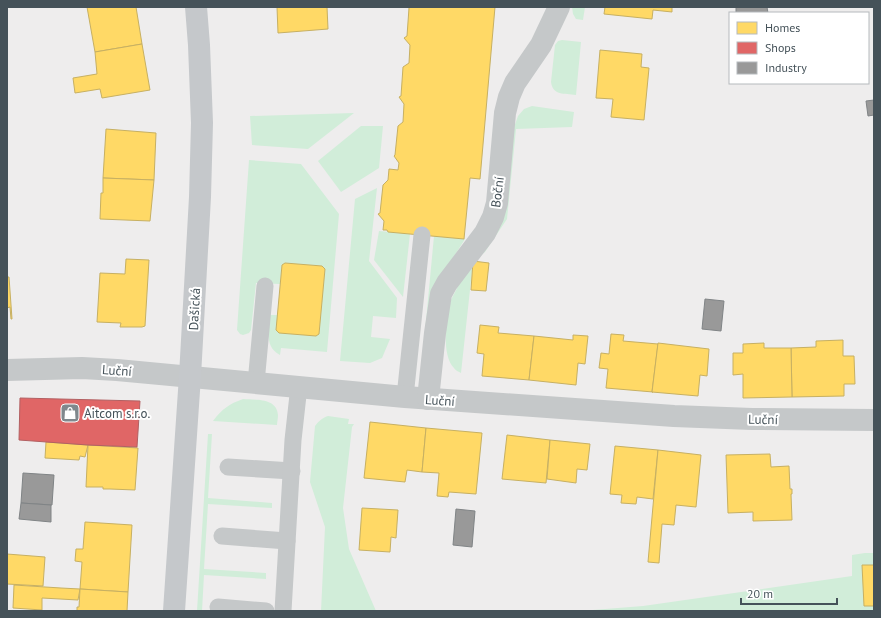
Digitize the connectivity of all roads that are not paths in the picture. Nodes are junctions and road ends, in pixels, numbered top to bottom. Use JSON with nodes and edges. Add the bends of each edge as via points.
{"nodes":[{"id":1,"x":196,"y":7,"type":"edge"},
{"id":2,"x":558,"y":7,"type":"edge"},
{"id":3,"x":422,"y":235,"type":"dead end"},
{"id":4,"x":265,"y":286,"type":"dead end"},
{"id":5,"x":7,"y":370,"type":"edge"},
{"id":6,"x":190,"y":376,"type":"junction"},
{"id":7,"x":256,"y":383,"type":"junction"},
{"id":8,"x":298,"y":386,"type":"junction"},
{"id":9,"x":405,"y":397,"type":"junction"},
{"id":10,"x":428,"y":399,"type":"junction"},
{"id":11,"x":874,"y":420,"type":"edge"},
{"id":12,"x":228,"y":467,"type":"dead end"},
{"id":13,"x":292,"y":471,"type":"junction"},
{"id":14,"x":222,"y":536,"type":"dead end"},
{"id":15,"x":287,"y":541,"type":"junction"},
{"id":16,"x":218,"y":607,"type":"dead end"},
{"id":17,"x":174,"y":611,"type":"edge"},
{"id":18,"x":266,"y":611,"type":"edge"},
{"id":19,"x":283,"y":611,"type":"edge"}],
"edges":[{"from":1,"to":6,"type":"main road","name":"Dašická","via":[[202,123]]},
{"from":2,"to":10,"type":"street","name":"Boční","via":[[541,45],[515,84],[504,113],[497,203],[493,217],[441,294]]},
{"from":3,"to":9,"type":"lane"},
{"from":4,"to":7,"type":"lane"},
{"from":5,"to":6,"type":"street","name":"Luční","via":[[82,368]]},
{"from":6,"to":7,"type":"street","name":"Luční"},
{"from":6,"to":17,"type":"main road","name":"Dašická"},
{"from":7,"to":8,"type":"street","name":"Luční"},
{"from":8,"to":9,"type":"street","name":"Luční"},
{"from":8,"to":13,"type":"lane"},
{"from":9,"to":10,"type":"street","name":"Luční"},
{"from":10,"to":11,"type":"street","name":"Luční","via":[[674,416]]},
{"from":12,"to":13,"type":"lane"},
{"from":13,"to":15,"type":"lane"},
{"from":14,"to":15,"type":"lane"},
{"from":15,"to":19,"type":"lane"},
{"from":16,"to":18,"type":"lane"}]}
